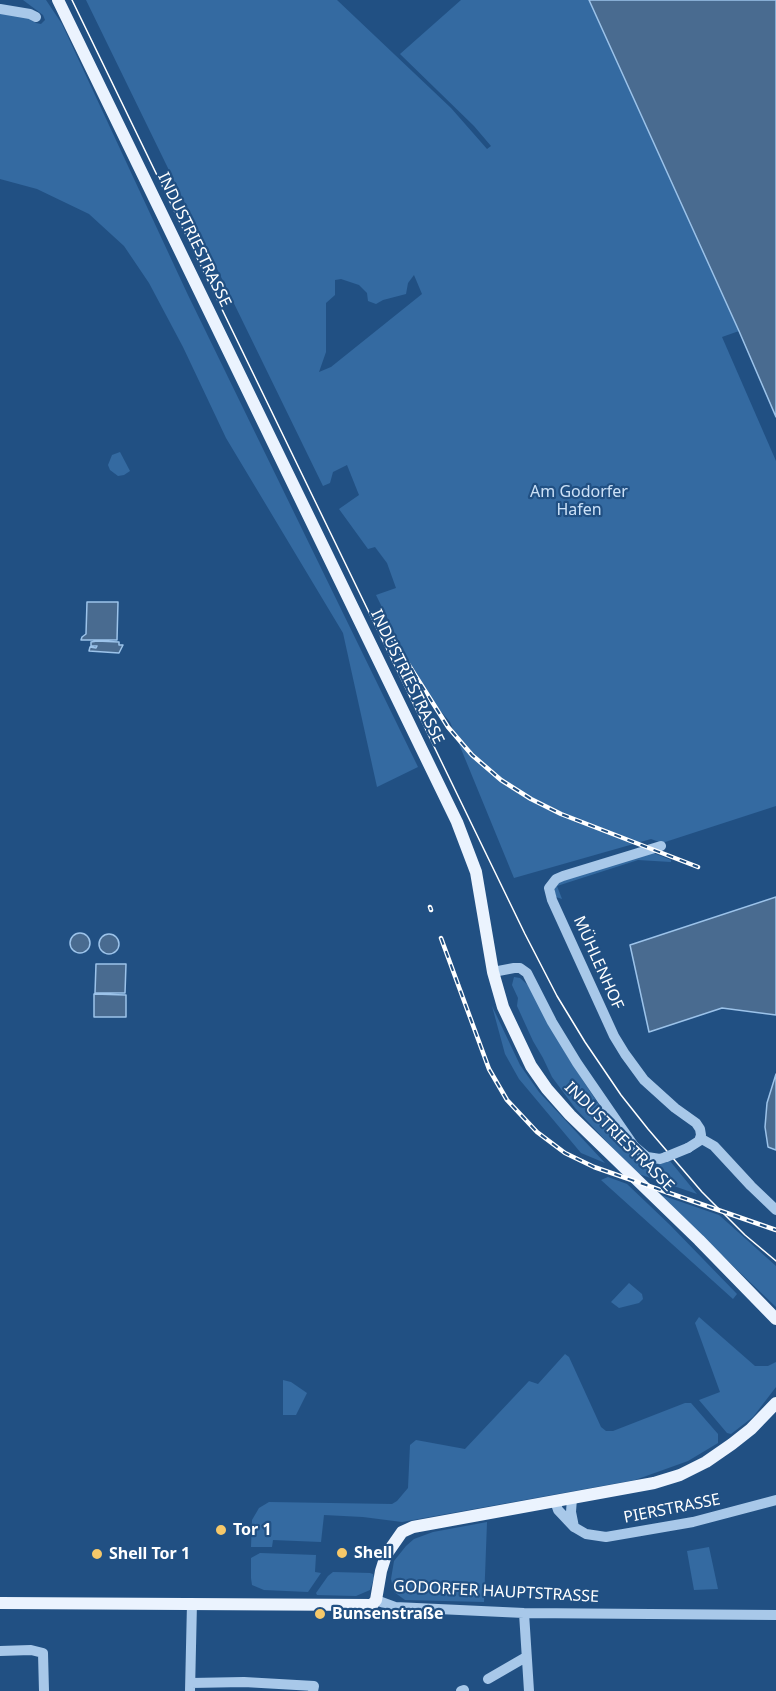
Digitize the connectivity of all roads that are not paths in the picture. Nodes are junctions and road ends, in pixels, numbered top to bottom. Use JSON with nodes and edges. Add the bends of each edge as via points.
{"nodes":[{"id":1,"x":58,"y":0,"type":"edge"},
{"id":2,"x":0,"y":9,"type":"edge"},
{"id":3,"x":36,"y":17,"type":"dead end"},
{"id":4,"x":661,"y":846,"type":"dead end"},
{"id":5,"x":493,"y":972,"type":"junction"},
{"id":6,"x":700,"y":1138,"type":"junction"},
{"id":7,"x":776,"y":1210,"type":"edge"},
{"id":8,"x":772,"y":1315,"type":"edge"},
{"id":9,"x":776,"y":1324,"type":"edge"},
{"id":10,"x":774,"y":1404,"type":"edge"},
{"id":11,"x":572,"y":1498,"type":"junction"},
{"id":12,"x":776,"y":1500,"type":"edge"},
{"id":13,"x":555,"y":1501,"type":"junction"},
{"id":14,"x":574,"y":1527,"type":"junction"},
{"id":15,"x":376,"y":1600,"type":"junction"},
{"id":16,"x":0,"y":1603,"type":"edge"},
{"id":17,"x":192,"y":1603,"type":"junction"},
{"id":18,"x":524,"y":1613,"type":"junction"},
{"id":19,"x":776,"y":1615,"type":"edge"},
{"id":20,"x":0,"y":1651,"type":"edge"},
{"id":21,"x":526,"y":1657,"type":"junction"},
{"id":22,"x":488,"y":1679,"type":"dead end"},
{"id":23,"x":190,"y":1687,"type":"edge"},
{"id":24,"x":44,"y":1691,"type":"edge"},
{"id":25,"x":314,"y":1691,"type":"edge"},
{"id":26,"x":529,"y":1691,"type":"edge"}],
"edges":[{"from":1,"to":5,"type":"main road","name":"INDUSTRIESTRASSE","via":[[457,822],[476,872]]},
{"from":2,"to":3,"type":"street"},
{"from":4,"to":6,"type":"street","name":"MÜHLENHOF","via":[[556,879],[550,884],[550,893],[625,1054],[644,1080],[696,1123]]},
{"from":5,"to":6,"type":"street","bridge":true,"via":[[520,968],[526,973],[577,1063],[634,1146],[647,1157],[666,1156],[688,1148]]},
{"from":5,"to":8,"type":"main road","name":"INDUSTRIESTRASSE","via":[[512,1030],[547,1089]]},
{"from":6,"to":7,"type":"street","name":"MÜHLENHOF","via":[[714,1146]]},
{"from":8,"to":9,"type":"main road"},
{"from":10,"to":11,"type":"main road","via":[[751,1430],[680,1475]]},
{"from":11,"to":13,"type":"main road"},
{"from":11,"to":14,"type":"street"},
{"from":12,"to":14,"type":"street","name":"PIERSTRASSE","via":[[693,1522],[606,1537],[586,1534]]},
{"from":13,"to":14,"type":"street"},
{"from":13,"to":15,"type":"main road","via":[[440,1521],[402,1532],[386,1555]]},
{"from":15,"to":17,"type":"main road","name":"GODORFER HAUPTSTRASSE","via":[[365,1606]]},
{"from":15,"to":18,"type":"street","name":"GODORFER HAUPTSTRASSE","via":[[395,1607]]},
{"from":16,"to":17,"type":"main road","name":"GODORFER HAUPTSTRASSE"},
{"from":17,"to":23,"type":"street"},
{"from":18,"to":19,"type":"street","name":"GODORFER HAUPTSTRASSE"},
{"from":18,"to":21,"type":"street"},
{"from":20,"to":24,"type":"street","via":[[43,1653]]},
{"from":21,"to":22,"type":"street"},
{"from":21,"to":26,"type":"street"},
{"from":23,"to":25,"type":"street","via":[[244,1682],[314,1686]]}]}
